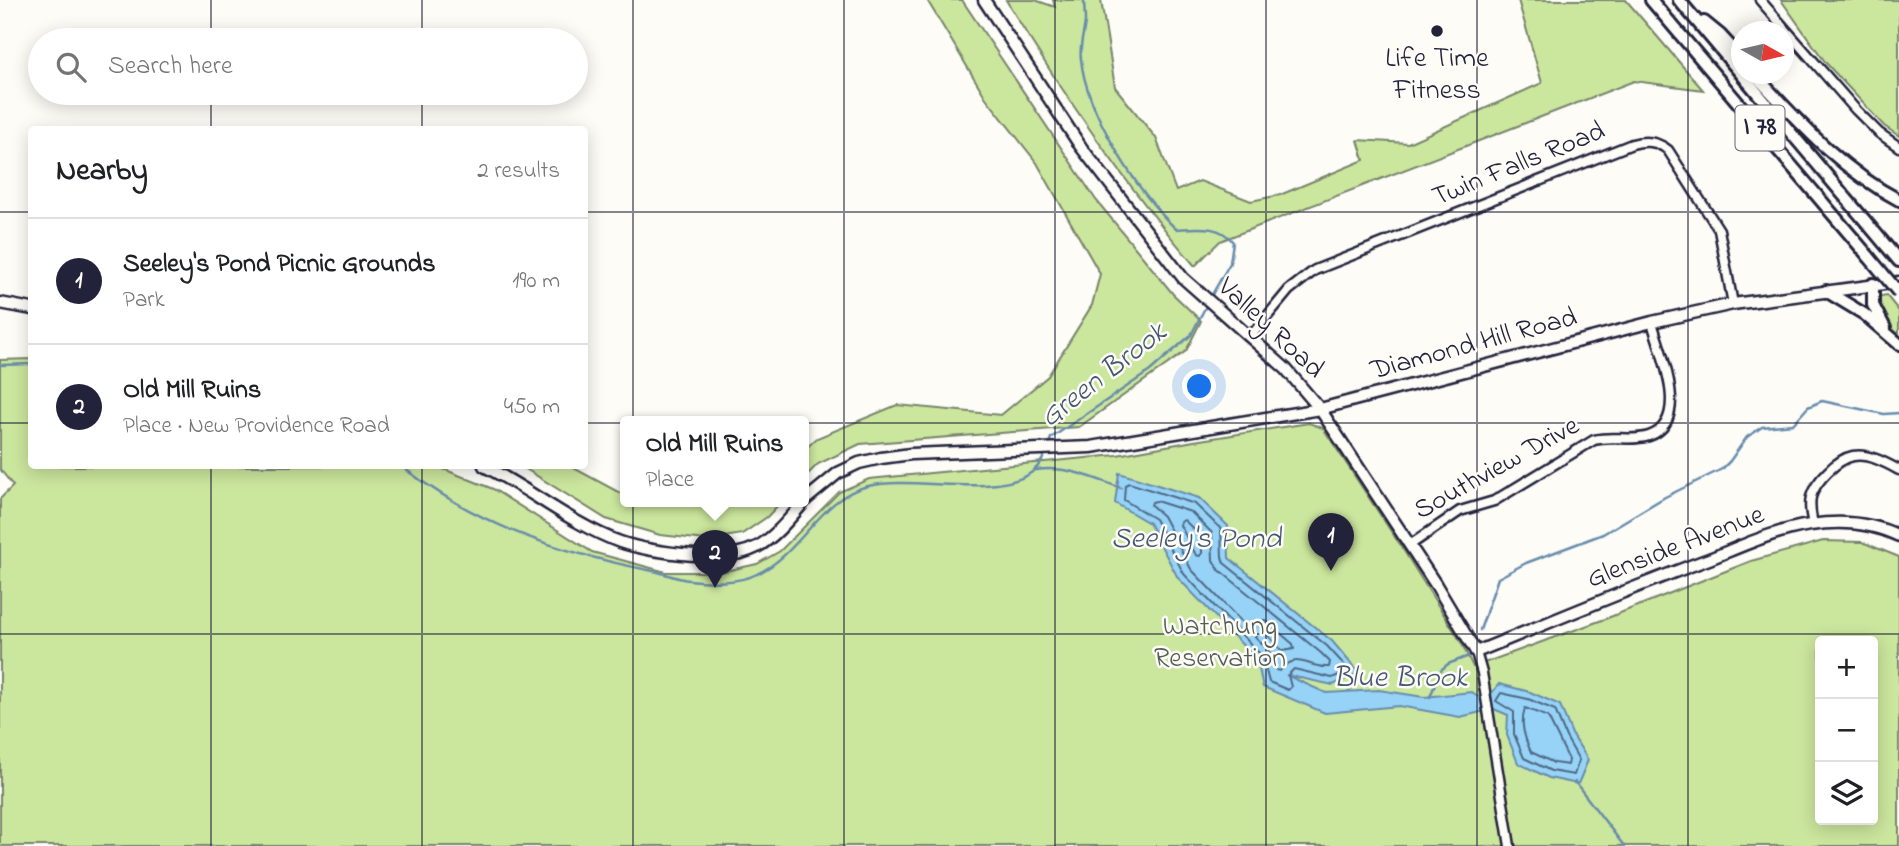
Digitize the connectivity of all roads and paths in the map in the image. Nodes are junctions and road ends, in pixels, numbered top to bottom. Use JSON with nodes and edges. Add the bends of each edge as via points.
{"nodes":[{"id":1,"x":984,"y":0,"type":"edge"},
{"id":2,"x":1651,"y":0,"type":"edge"},
{"id":3,"x":1760,"y":0,"type":"edge"},
{"id":4,"x":1681,"y":3,"type":"edge"},
{"id":5,"x":1731,"y":48,"type":"edge"},
{"id":6,"x":1764,"y":84,"type":"edge"},
{"id":7,"x":1899,"y":147,"type":"edge"},
{"id":8,"x":1899,"y":200,"type":"edge"},
{"id":9,"x":1896,"y":257,"type":"edge"},
{"id":10,"x":1899,"y":282,"type":"edge"},
{"id":11,"x":1873,"y":284,"type":"junction"},
{"id":12,"x":1826,"y":291,"type":"junction"},
{"id":13,"x":1899,"y":293,"type":"edge"},
{"id":14,"x":0,"y":303,"type":"edge"},
{"id":15,"x":1733,"y":304,"type":"junction"},
{"id":16,"x":28,"y":308,"type":"edge"},
{"id":17,"x":1652,"y":322,"type":"junction"},
{"id":18,"x":1250,"y":337,"type":"junction"},
{"id":19,"x":1895,"y":341,"type":"edge"},
{"id":20,"x":1320,"y":409,"type":"junction"},
{"id":21,"x":489,"y":469,"type":"edge"},
{"id":22,"x":1899,"y":470,"type":"edge"},
{"id":23,"x":809,"y":498,"type":"edge"},
{"id":24,"x":799,"y":507,"type":"edge"},
{"id":25,"x":1813,"y":524,"type":"junction"},
{"id":26,"x":1899,"y":536,"type":"edge"},
{"id":27,"x":1409,"y":545,"type":"junction"},
{"id":28,"x":1475,"y":652,"type":"junction"},
{"id":29,"x":1510,"y":846,"type":"edge"}],
"edges":[{"from":1,"to":18,"type":"main road","name":"Valley Road","via":[[1131,214],[1199,295]]},
{"from":2,"to":13,"type":"highway","number":"I 78","bridge":true},
{"from":3,"to":7,"type":"street","via":[[1856,110]]},
{"from":4,"to":5,"type":"highway"},
{"from":4,"to":9,"type":"highway","number":"I 78"},
{"from":6,"to":8,"type":"highway","via":[[1824,147]]},
{"from":10,"to":11,"type":"main road","name":"Diamond Hill Road"},
{"from":11,"to":12,"type":"main road","name":"Diamond Hill Road"},
{"from":11,"to":19,"type":"highway","via":[[1875,311]]},
{"from":12,"to":15,"type":"main road","name":"Diamond Hill Road"},
{"from":12,"to":19,"type":"highway"},
{"from":14,"to":16,"type":"main road"},
{"from":15,"to":17,"type":"main road","name":"Diamond Hill Road"},
{"from":15,"to":18,"type":"street","name":"Twin Falls Road","via":[[1719,230],[1668,150],[1648,141],[1315,270],[1289,290]]},
{"from":17,"to":20,"type":"main road","name":"Diamond Hill Road"},
{"from":17,"to":27,"type":"street","name":"Southview Drive","via":[[1672,397],[1671,411],[1661,429],[1640,438],[1594,440],[1494,501],[1460,511]]},
{"from":18,"to":20,"type":"main road","name":"Valley Road","via":[[1286,369]]},
{"from":20,"to":23,"type":"main road","name":"Diamond Hill Road","via":[[1111,444],[911,454],[859,463],[838,473]]},
{"from":20,"to":27,"type":"main road","name":"Valley Road"},
{"from":21,"to":24,"type":"main road","name":"Diamond Hill Road","via":[[608,537],[689,555],[724,556],[755,548]]},
{"from":22,"to":25,"type":"street","via":[[1863,456],[1844,459],[1812,493]]},
{"from":25,"to":26,"type":"main road","name":"Glenside Avenue","via":[[1867,524]]},
{"from":25,"to":28,"type":"main road","name":"Glenside Avenue","via":[[1670,573]]},
{"from":27,"to":28,"type":"main road","name":"Valley Road"},
{"from":28,"to":29,"type":"street","name":"Valley Road"}]}
